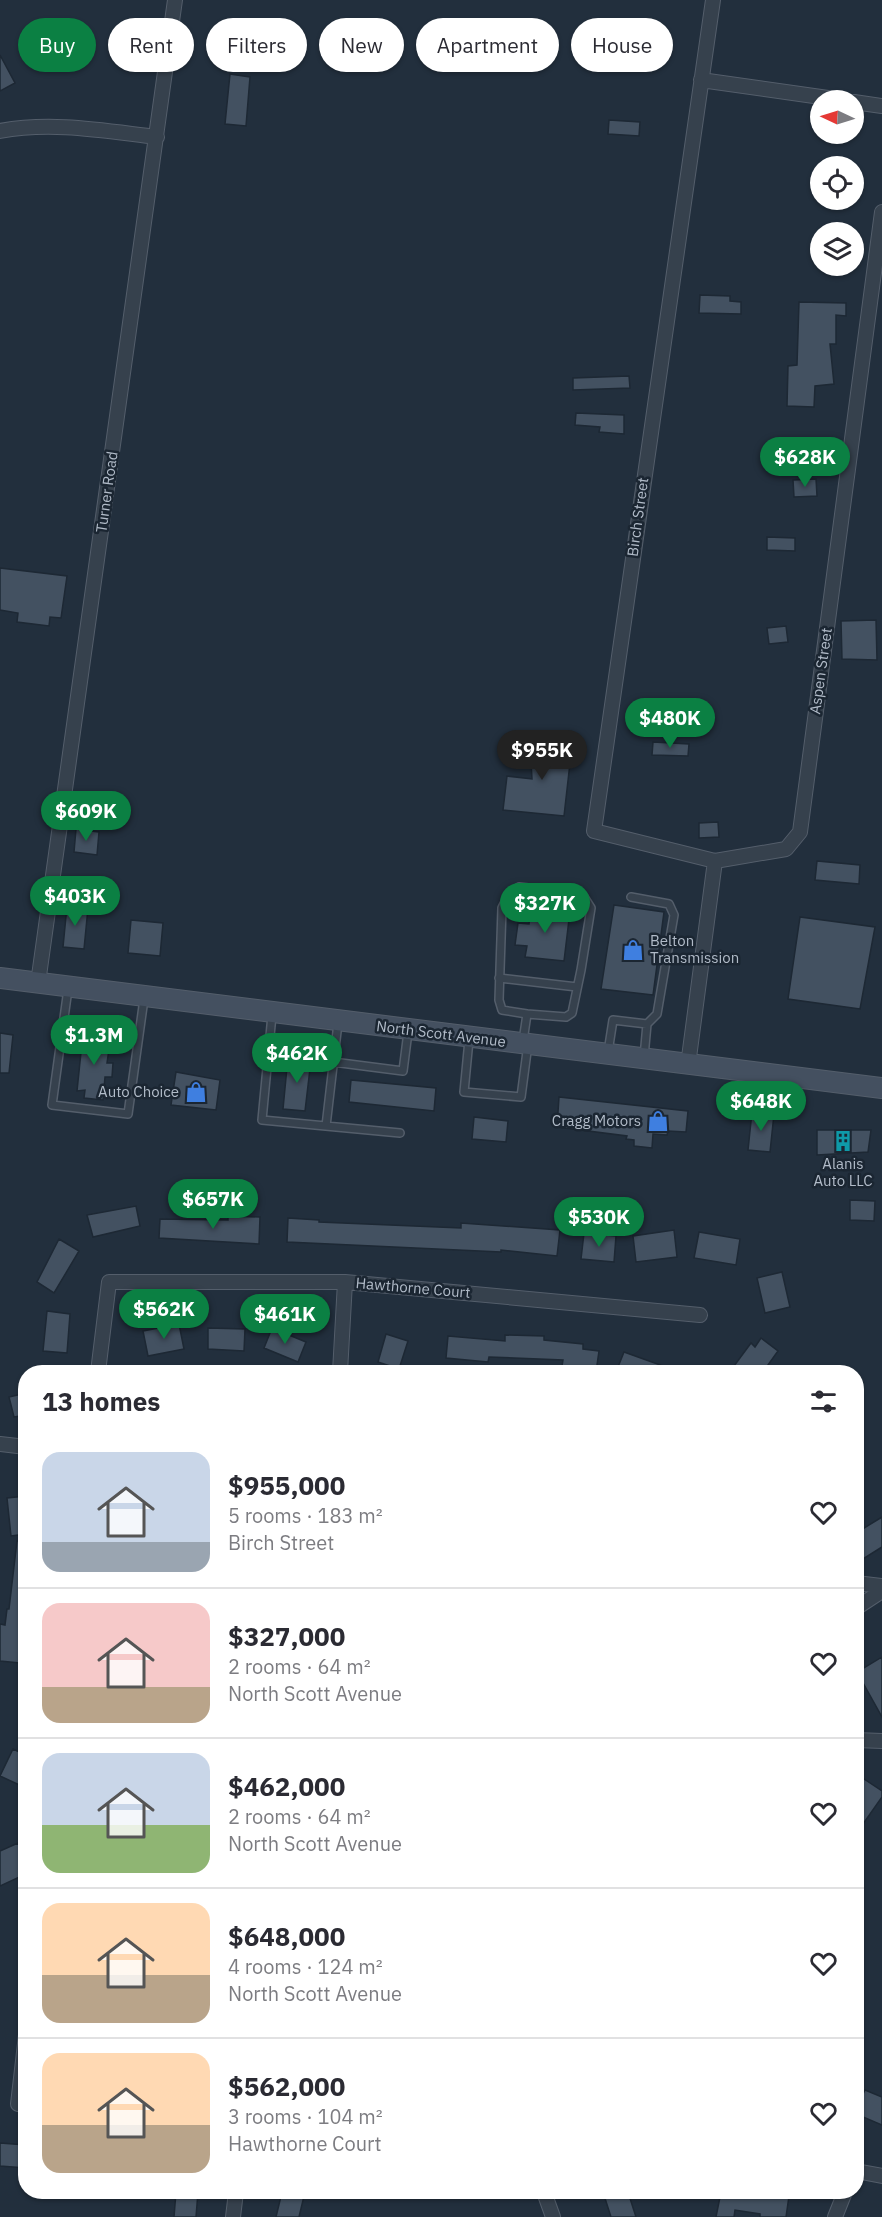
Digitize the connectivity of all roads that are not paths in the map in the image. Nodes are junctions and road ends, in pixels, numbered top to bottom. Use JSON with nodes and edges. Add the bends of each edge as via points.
{"nodes":[{"id":1,"x":175,"y":0,"type":"edge"},
{"id":2,"x":713,"y":0,"type":"edge"},
{"id":3,"x":700,"y":80,"type":"junction"},
{"id":4,"x":810,"y":95,"type":"edge"},
{"id":5,"x":864,"y":103,"type":"edge"},
{"id":6,"x":882,"y":106,"type":"edge"},
{"id":7,"x":0,"y":131,"type":"edge"},
{"id":8,"x":157,"y":136,"type":"junction"},
{"id":9,"x":882,"y":212,"type":"edge"},
{"id":10,"x":715,"y":861,"type":"junction"},
{"id":11,"x":631,"y":897,"type":"dead end"},
{"id":12,"x":0,"y":978,"type":"edge"},
{"id":13,"x":499,"y":978,"type":"junction"},
{"id":14,"x":38,"y":983,"type":"junction"},
{"id":15,"x":68,"y":987,"type":"junction"},
{"id":16,"x":577,"y":987,"type":"junction"},
{"id":17,"x":144,"y":996,"type":"junction"},
{"id":18,"x":273,"y":1012,"type":"junction"},
{"id":19,"x":527,"y":1014,"type":"junction"},
{"id":20,"x":338,"y":1021,"type":"junction"},
{"id":21,"x":647,"y":1024,"type":"junction"},
{"id":22,"x":408,"y":1029,"type":"junction"},
{"id":23,"x":469,"y":1037,"type":"junction"},
{"id":24,"x":525,"y":1044,"type":"junction"},
{"id":25,"x":608,"y":1055,"type":"junction"},
{"id":26,"x":644,"y":1059,"type":"junction"},
{"id":27,"x":333,"y":1062,"type":"junction"},
{"id":28,"x":688,"y":1065,"type":"junction"},
{"id":29,"x":882,"y":1088,"type":"edge"},
{"id":30,"x":326,"y":1126,"type":"junction"},
{"id":31,"x":400,"y":1133,"type":"dead end"},
{"id":32,"x":345,"y":1282,"type":"junction"},
{"id":33,"x":700,"y":1315,"type":"dead end"},
{"id":34,"x":99,"y":1365,"type":"edge"},
{"id":35,"x":340,"y":1365,"type":"edge"},
{"id":36,"x":0,"y":1444,"type":"edge"},
{"id":37,"x":18,"y":1446,"type":"edge"},
{"id":38,"x":864,"y":1585,"type":"edge"},
{"id":39,"x":882,"y":1589,"type":"edge"},
{"id":40,"x":864,"y":1602,"type":"edge"},
{"id":41,"x":864,"y":1740,"type":"edge"},
{"id":42,"x":882,"y":1741,"type":"edge"},
{"id":43,"x":864,"y":2173,"type":"edge"},
{"id":44,"x":882,"y":2176,"type":"edge"},
{"id":45,"x":235,"y":2199,"type":"edge"},
{"id":46,"x":547,"y":2199,"type":"edge"},
{"id":47,"x":842,"y":2199,"type":"edge"},
{"id":48,"x":233,"y":2217,"type":"edge"},
{"id":49,"x":553,"y":2217,"type":"edge"},
{"id":50,"x":835,"y":2217,"type":"edge"}],
"edges":[{"from":1,"to":8,"type":"street","name":"Turner Road"},
{"from":2,"to":3,"type":"street","name":"Birch Street"},
{"from":3,"to":4,"type":"street"},
{"from":3,"to":10,"type":"street","name":"Birch Street","via":[[594,831]]},
{"from":5,"to":6,"type":"street"},
{"from":7,"to":8,"type":"street","via":[[46,126]]},
{"from":8,"to":14,"type":"street","name":"Turner Road"},
{"from":9,"to":10,"type":"street","name":"Aspen Street","via":[[800,832],[786,849]]},
{"from":10,"to":28,"type":"street"},
{"from":11,"to":21,"type":"lane","via":[[669,904],[674,915],[657,1014]]},
{"from":12,"to":14,"type":"main road","name":"North Scott Avenue"},
{"from":13,"to":16,"type":"lane"},
{"from":13,"to":16,"type":"lane","via":[[502,908],[509,894],[519,887],[566,892],[584,897],[591,908]]},
{"from":13,"to":19,"type":"lane","via":[[502,1010]]},
{"from":14,"to":15,"type":"main road","name":"North Scott Avenue"},
{"from":15,"to":17,"type":"main road","name":"North Scott Avenue"},
{"from":15,"to":17,"type":"lane","via":[[52,1105],[128,1114]]},
{"from":16,"to":19,"type":"lane","via":[[572,1013],[566,1017]]},
{"from":17,"to":18,"type":"main road","name":"North Scott Avenue"},
{"from":18,"to":20,"type":"main road","name":"North Scott Avenue"},
{"from":18,"to":30,"type":"lane","via":[[262,1120]]},
{"from":19,"to":24,"type":"lane"},
{"from":20,"to":22,"type":"main road","name":"North Scott Avenue"},
{"from":20,"to":27,"type":"lane"},
{"from":21,"to":25,"type":"lane","via":[[613,1020]]},
{"from":21,"to":26,"type":"lane"},
{"from":22,"to":23,"type":"main road","name":"North Scott Avenue"},
{"from":22,"to":27,"type":"lane","via":[[403,1071]]},
{"from":23,"to":24,"type":"main road","name":"North Scott Avenue"},
{"from":23,"to":24,"type":"lane","via":[[464,1092],[521,1097]]},
{"from":24,"to":25,"type":"main road","name":"North Scott Avenue"},
{"from":25,"to":26,"type":"main road","name":"North Scott Avenue"},
{"from":26,"to":28,"type":"main road","name":"North Scott Avenue"},
{"from":27,"to":30,"type":"lane"},
{"from":28,"to":29,"type":"main road","name":"North Scott Avenue"},
{"from":30,"to":31,"type":"lane"},
{"from":32,"to":33,"type":"street","name":"Hawthorne Court"},
{"from":32,"to":34,"type":"street","name":"Hawthorne Court","via":[[109,1282]]},
{"from":32,"to":35,"type":"street"},
{"from":36,"to":37,"type":"street"},
{"from":38,"to":39,"type":"street"},
{"from":39,"to":40,"type":"street"},
{"from":41,"to":42,"type":"street"},
{"from":43,"to":44,"type":"street"},
{"from":45,"to":48,"type":"street"},
{"from":46,"to":49,"type":"street"},
{"from":47,"to":50,"type":"street"}]}
